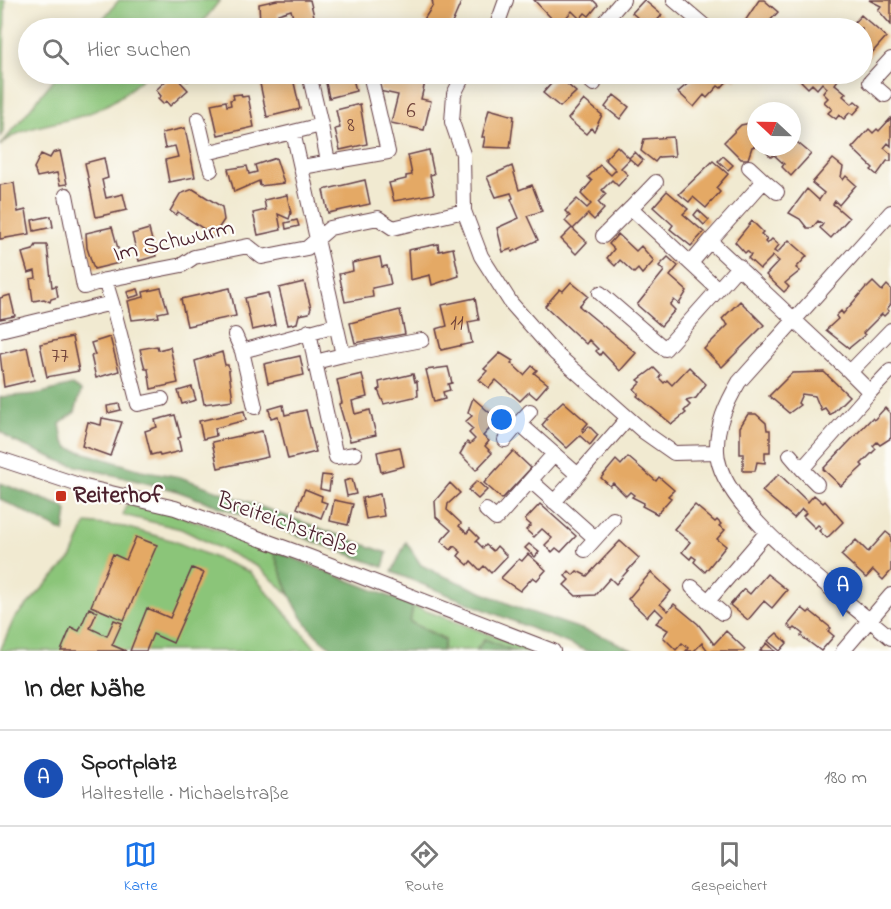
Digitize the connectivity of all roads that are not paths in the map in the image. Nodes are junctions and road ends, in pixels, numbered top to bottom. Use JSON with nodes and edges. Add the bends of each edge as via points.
{"nodes":[{"id":1,"x":506,"y":0,"type":"edge"},
{"id":2,"x":623,"y":0,"type":"edge"},
{"id":3,"x":674,"y":0,"type":"edge"},
{"id":4,"x":500,"y":18,"type":"edge"},
{"id":5,"x":608,"y":18,"type":"edge"},
{"id":6,"x":695,"y":18,"type":"edge"},
{"id":7,"x":891,"y":59,"type":"edge"},
{"id":8,"x":873,"y":73,"type":"edge"},
{"id":9,"x":311,"y":84,"type":"edge"},
{"id":10,"x":372,"y":84,"type":"edge"},
{"id":11,"x":459,"y":84,"type":"edge"},
{"id":12,"x":873,"y":84,"type":"edge"},
{"id":13,"x":885,"y":95,"type":"dead end"},
{"id":14,"x":198,"y":119,"type":"dead end"},
{"id":15,"x":321,"y":125,"type":"junction"},
{"id":16,"x":293,"y":132,"type":"junction"},
{"id":17,"x":206,"y":153,"type":"junction"},
{"id":18,"x":328,"y":162,"type":"junction"},
{"id":19,"x":302,"y":167,"type":"junction"},
{"id":20,"x":748,"y":167,"type":"dead end"},
{"id":21,"x":211,"y":170,"type":"dead end"},
{"id":22,"x":764,"y":181,"type":"junction"},
{"id":23,"x":656,"y":182,"type":"dead end"},
{"id":24,"x":777,"y":192,"type":"dead end"},
{"id":25,"x":66,"y":195,"type":"dead end"},
{"id":26,"x":631,"y":208,"type":"junction"},
{"id":27,"x":464,"y":211,"type":"junction"},
{"id":28,"x":891,"y":212,"type":"edge"},
{"id":29,"x":603,"y":236,"type":"dead end"},
{"id":30,"x":317,"y":239,"type":"junction"},
{"id":31,"x":710,"y":241,"type":"junction"},
{"id":32,"x":691,"y":263,"type":"junction"},
{"id":33,"x":739,"y":266,"type":"junction"},
{"id":34,"x":105,"y":280,"type":"junction"},
{"id":35,"x":84,"y":287,"type":"junction"},
{"id":36,"x":718,"y":289,"type":"junction"},
{"id":37,"x":600,"y":293,"type":"dead end"},
{"id":38,"x":112,"y":303,"type":"junction"},
{"id":39,"x":88,"y":309,"type":"junction"},
{"id":40,"x":794,"y":319,"type":"junction"},
{"id":41,"x":336,"y":325,"type":"junction"},
{"id":42,"x":0,"y":330,"type":"edge"},
{"id":43,"x":891,"y":330,"type":"edge"},
{"id":44,"x":309,"y":332,"type":"junction"},
{"id":45,"x":235,"y":335,"type":"dead end"},
{"id":46,"x":422,"y":340,"type":"dead end"},
{"id":47,"x":242,"y":351,"type":"junction"},
{"id":48,"x":870,"y":352,"type":"junction"},
{"id":49,"x":343,"y":355,"type":"junction"},
{"id":50,"x":315,"y":362,"type":"junction"},
{"id":51,"x":890,"y":371,"type":"edge"},
{"id":52,"x":850,"y":372,"type":"junction"},
{"id":53,"x":870,"y":392,"type":"junction"},
{"id":54,"x":162,"y":399,"type":"dead end"},
{"id":55,"x":255,"y":407,"type":"dead end"},
{"id":56,"x":530,"y":411,"type":"dead end"},
{"id":57,"x":627,"y":419,"type":"junction"},
{"id":58,"x":519,"y":423,"type":"junction"},
{"id":59,"x":505,"y":440,"type":"dead end"},
{"id":60,"x":716,"y":452,"type":"junction"},
{"id":61,"x":355,"y":454,"type":"dead end"},
{"id":62,"x":554,"y":454,"type":"junction"},
{"id":63,"x":790,"y":455,"type":"dead end"},
{"id":64,"x":336,"y":457,"type":"junction"},
{"id":65,"x":0,"y":459,"type":"edge"},
{"id":66,"x":321,"y":459,"type":"dead end"},
{"id":67,"x":802,"y":469,"type":"junction"},
{"id":68,"x":578,"y":475,"type":"junction"},
{"id":69,"x":531,"y":481,"type":"junction"},
{"id":70,"x":817,"y":484,"type":"dead end"},
{"id":71,"x":554,"y":502,"type":"junction"},
{"id":72,"x":486,"y":510,"type":"dead end"},
{"id":73,"x":496,"y":519,"type":"junction"},
{"id":74,"x":613,"y":519,"type":"dead end"},
{"id":75,"x":507,"y":529,"type":"dead end"},
{"id":76,"x":767,"y":532,"type":"junction"},
{"id":77,"x":595,"y":538,"type":"junction"},
{"id":78,"x":585,"y":550,"type":"dead end"},
{"id":79,"x":692,"y":587,"type":"dead end"},
{"id":80,"x":891,"y":595,"type":"edge"},
{"id":81,"x":708,"y":601,"type":"junction"},
{"id":82,"x":722,"y":613,"type":"dead end"},
{"id":83,"x":871,"y":620,"type":"junction"},
{"id":84,"x":891,"y":638,"type":"edge"},
{"id":85,"x":553,"y":651,"type":"edge"},
{"id":86,"x":843,"y":651,"type":"edge"}],
"edges":[{"from":1,"to":4,"type":"street"},
{"from":2,"to":5,"type":"street"},
{"from":3,"to":6,"type":"street"},
{"from":7,"to":8,"type":"street"},
{"from":9,"to":15,"type":"street"},
{"from":10,"to":18,"type":"street","via":[[389,157]]},
{"from":11,"to":27,"type":"street","via":[[454,94],[452,122],[463,154]]},
{"from":12,"to":13,"type":"street"},
{"from":14,"to":17,"type":"street"},
{"from":15,"to":16,"type":"street"},
{"from":15,"to":18,"type":"street"},
{"from":16,"to":17,"type":"street"},
{"from":16,"to":19,"type":"street"},
{"from":17,"to":21,"type":"street"},
{"from":18,"to":19,"type":"street"},
{"from":19,"to":30,"type":"street"},
{"from":20,"to":22,"type":"street"},
{"from":22,"to":24,"type":"street"},
{"from":22,"to":31,"type":"street"},
{"from":23,"to":26,"type":"street"},
{"from":25,"to":35,"type":"street","name":"Im Schwurm"},
{"from":26,"to":29,"type":"street"},
{"from":26,"to":32,"type":"street"},
{"from":27,"to":30,"type":"street","name":"Im Schwurm","via":[[393,228],[378,218],[330,228]]},
{"from":27,"to":57,"type":"street","via":[[481,256],[511,303],[555,353]]},
{"from":28,"to":40,"type":"street"},
{"from":30,"to":34,"type":"street","name":"Im Schwurm","via":[[307,248],[262,257],[248,246],[194,257],[182,266]]},
{"from":30,"to":41,"type":"street"},
{"from":31,"to":32,"type":"street"},
{"from":31,"to":33,"type":"street"},
{"from":32,"to":36,"type":"street"},
{"from":33,"to":36,"type":"street"},
{"from":33,"to":40,"type":"street"},
{"from":34,"to":35,"type":"street","name":"Im Schwurm"},
{"from":34,"to":38,"type":"street","name":"Im Schwurm"},
{"from":35,"to":39,"type":"street","name":"Im Schwurm"},
{"from":36,"to":37,"type":"street","via":[[665,349]]},
{"from":38,"to":39,"type":"street","name":"Im Schwurm"},
{"from":38,"to":54,"type":"street","name":"Im Schwurm","via":[[138,404]]},
{"from":39,"to":42,"type":"street","name":"Im Schwurm"},
{"from":40,"to":52,"type":"street"},
{"from":40,"to":60,"type":"street","via":[[739,382],[724,407]]},
{"from":41,"to":44,"type":"street"},
{"from":41,"to":49,"type":"street"},
{"from":43,"to":48,"type":"street"},
{"from":44,"to":47,"type":"street"},
{"from":44,"to":50,"type":"street"},
{"from":45,"to":47,"type":"street"},
{"from":46,"to":49,"type":"street"},
{"from":47,"to":55,"type":"street"},
{"from":48,"to":51,"type":"street"},
{"from":48,"to":52,"type":"street"},
{"from":49,"to":50,"type":"street"},
{"from":50,"to":64,"type":"street"},
{"from":51,"to":53,"type":"street"},
{"from":52,"to":53,"type":"street"},
{"from":53,"to":67,"type":"street"},
{"from":56,"to":58,"type":"street"},
{"from":57,"to":60,"type":"street","via":[[674,453]]},
{"from":57,"to":68,"type":"street"},
{"from":58,"to":59,"type":"street"},
{"from":58,"to":62,"type":"street"},
{"from":60,"to":76,"type":"street","via":[[729,490]]},
{"from":61,"to":64,"type":"street"},
{"from":62,"to":68,"type":"street"},
{"from":62,"to":69,"type":"street"},
{"from":63,"to":67,"type":"street"},
{"from":64,"to":66,"type":"street"},
{"from":65,"to":85,"type":"street","name":"Breiteichstraße","via":[[85,487],[175,508]]},
{"from":67,"to":70,"type":"street"},
{"from":68,"to":71,"type":"street"},
{"from":69,"to":71,"type":"street"},
{"from":69,"to":73,"type":"street"},
{"from":71,"to":77,"type":"street"},
{"from":72,"to":73,"type":"street"},
{"from":73,"to":75,"type":"street"},
{"from":74,"to":77,"type":"street"},
{"from":76,"to":81,"type":"street"},
{"from":76,"to":83,"type":"street"},
{"from":77,"to":78,"type":"street"},
{"from":79,"to":81,"type":"street"},
{"from":80,"to":83,"type":"street"},
{"from":81,"to":82,"type":"street"},
{"from":83,"to":84,"type":"street"},
{"from":83,"to":86,"type":"street"}]}
